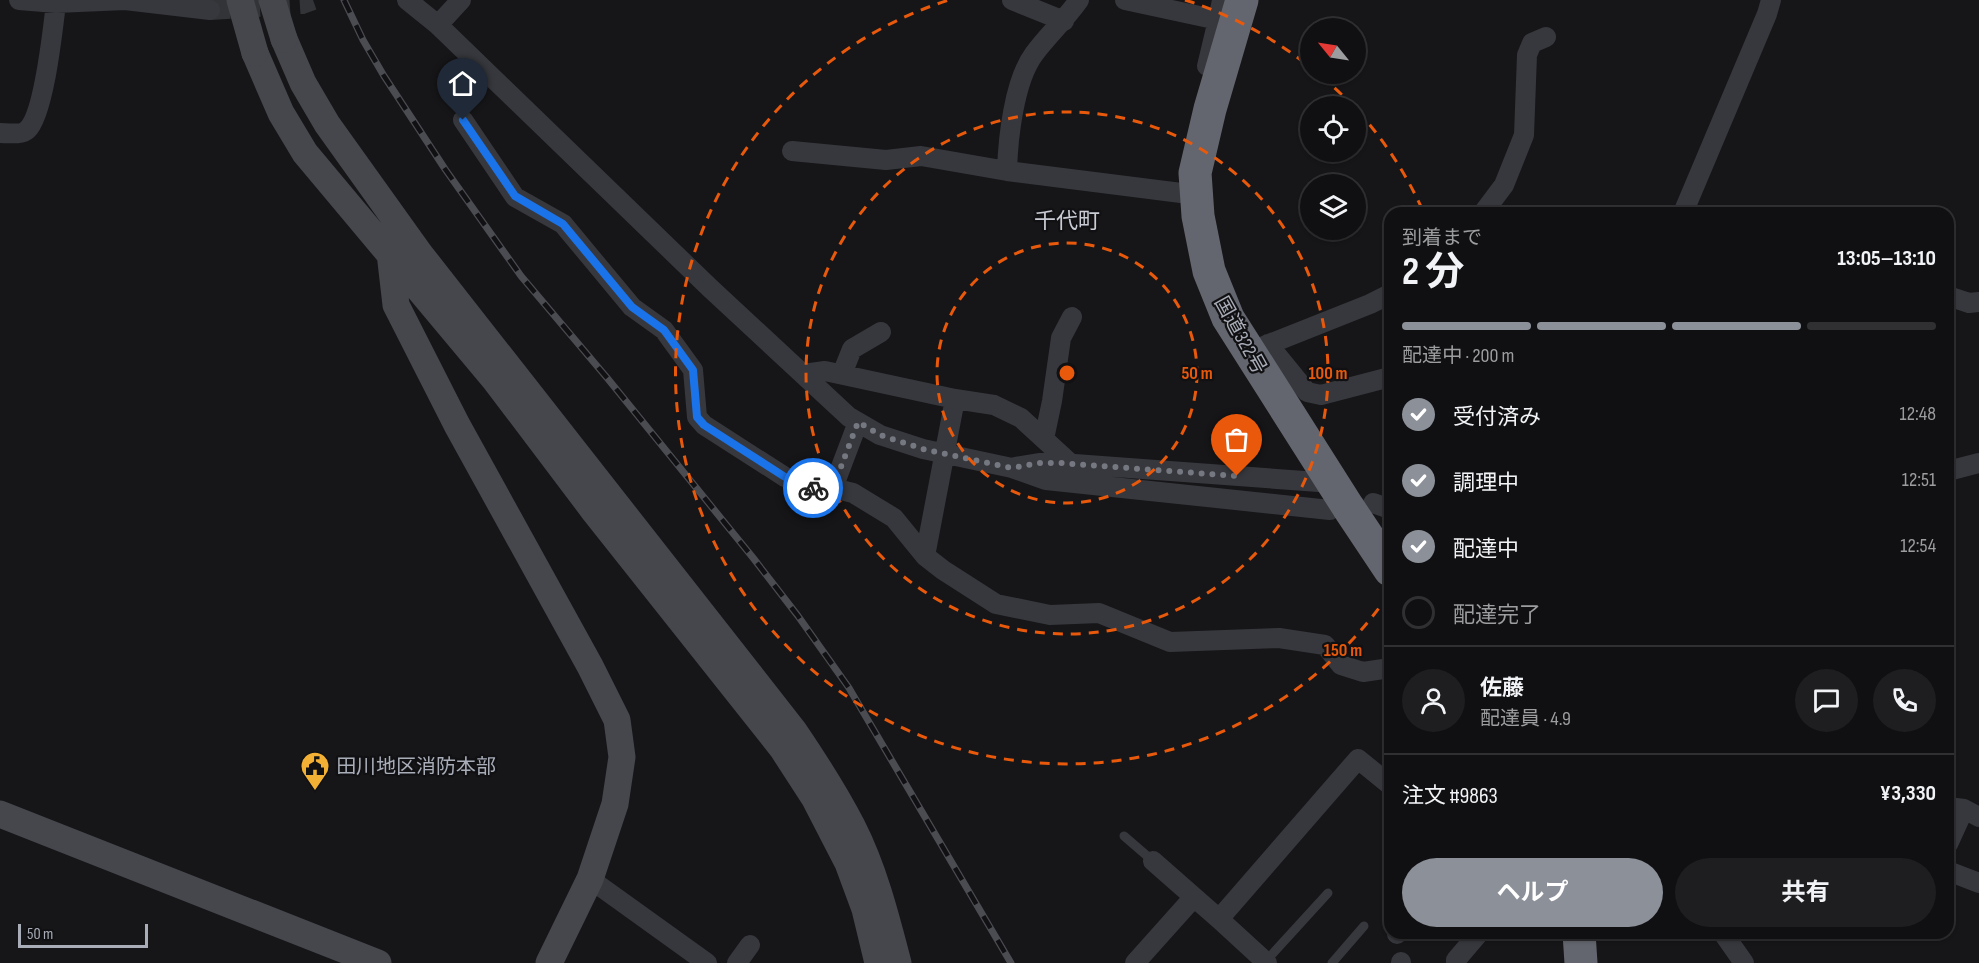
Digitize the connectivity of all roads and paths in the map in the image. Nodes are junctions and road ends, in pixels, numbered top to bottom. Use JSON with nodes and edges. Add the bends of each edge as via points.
{"nodes":[{"id":1,"x":20,"y":0,"type":"edge"},
{"id":2,"x":240,"y":0,"type":"edge"},
{"id":3,"x":272,"y":0,"type":"edge"},
{"id":4,"x":406,"y":0,"type":"edge"},
{"id":5,"x":461,"y":0,"type":"edge"},
{"id":6,"x":1012,"y":0,"type":"edge"},
{"id":7,"x":1079,"y":0,"type":"edge"},
{"id":8,"x":1125,"y":0,"type":"edge"},
{"id":9,"x":1222,"y":0,"type":"edge"},
{"id":10,"x":1770,"y":0,"type":"edge"},
{"id":11,"x":56,"y":3,"type":"junction"},
{"id":12,"x":210,"y":10,"type":"tunnel mouth"},
{"id":13,"x":1230,"y":10,"type":"edge"},
{"id":14,"x":1064,"y":21,"type":"junction"},
{"id":15,"x":438,"y":25,"type":"junction"},
{"id":16,"x":1546,"y":38,"type":"dead end"},
{"id":17,"x":463,"y":120,"type":"dead end"},
{"id":18,"x":0,"y":133,"type":"edge"},
{"id":19,"x":792,"y":151,"type":"dead end"},
{"id":20,"x":1007,"y":171,"type":"junction"},
{"id":21,"x":1197,"y":195,"type":"junction"},
{"id":22,"x":1488,"y":207,"type":"edge"},
{"id":23,"x":1686,"y":207,"type":"edge"},
{"id":24,"x":390,"y":253,"type":"junction"},
{"id":25,"x":430,"y":284,"type":"junction"},
{"id":26,"x":1384,"y":297,"type":"edge"},
{"id":27,"x":1954,"y":298,"type":"edge"},
{"id":28,"x":1979,"y":302,"type":"edge"},
{"id":29,"x":1072,"y":317,"type":"dead end"},
{"id":30,"x":404,"y":319,"type":"junction"},
{"id":31,"x":881,"y":332,"type":"dead end"},
{"id":32,"x":1258,"y":348,"type":"junction"},
{"id":33,"x":803,"y":374,"type":"junction"},
{"id":34,"x":842,"y":374,"type":"junction"},
{"id":35,"x":1384,"y":378,"type":"edge"},
{"id":36,"x":955,"y":399,"type":"junction"},
{"id":37,"x":858,"y":422,"type":"junction"},
{"id":38,"x":1044,"y":439,"type":"junction"},
{"id":39,"x":945,"y":454,"type":"junction"},
{"id":40,"x":1070,"y":463,"type":"junction"},
{"id":41,"x":1979,"y":463,"type":"edge"},
{"id":42,"x":1012,"y":468,"type":"junction"},
{"id":43,"x":1954,"y":469,"type":"edge"},
{"id":44,"x":833,"y":488,"type":"junction"},
{"id":45,"x":1331,"y":497,"type":"junction"},
{"id":46,"x":925,"y":556,"type":"junction"},
{"id":47,"x":1384,"y":563,"type":"edge"},
{"id":48,"x":731,"y":667,"type":"junction"},
{"id":49,"x":1384,"y":669,"type":"edge"},
{"id":50,"x":1384,"y":780,"type":"edge"},
{"id":51,"x":1964,"y":811,"type":"edge"},
{"id":52,"x":0,"y":813,"type":"edge"},
{"id":53,"x":1954,"y":832,"type":"edge"},
{"id":54,"x":1124,"y":836,"type":"dead end"},
{"id":55,"x":1153,"y":861,"type":"joint"},
{"id":56,"x":1954,"y":873,"type":"edge"},
{"id":57,"x":590,"y":879,"type":"junction"},
{"id":58,"x":1979,"y":883,"type":"edge"},
{"id":59,"x":1328,"y":893,"type":"dead end"},
{"id":60,"x":1194,"y":897,"type":"junction"},
{"id":61,"x":1219,"y":919,"type":"junction"},
{"id":62,"x":1364,"y":926,"type":"dead end"},
{"id":63,"x":1474,"y":939,"type":"edge"},
{"id":64,"x":1579,"y":939,"type":"edge"},
{"id":65,"x":1727,"y":939,"type":"edge"},
{"id":66,"x":750,"y":945,"type":"dead end"},
{"id":67,"x":1255,"y":959,"type":"edge"},
{"id":68,"x":1140,"y":961,"type":"edge"},
{"id":69,"x":378,"y":963,"type":"edge"},
{"id":70,"x":549,"y":963,"type":"edge"},
{"id":71,"x":706,"y":963,"type":"edge"},
{"id":72,"x":737,"y":963,"type":"edge"},
{"id":73,"x":878,"y":963,"type":"edge"},
{"id":74,"x":898,"y":963,"type":"edge"},
{"id":75,"x":1332,"y":963,"type":"edge"},
{"id":76,"x":1456,"y":963,"type":"edge"},
{"id":77,"x":1581,"y":963,"type":"edge"},
{"id":78,"x":1744,"y":963,"type":"edge"}],
"edges":[{"from":1,"to":11,"type":"street"},
{"from":2,"to":24,"type":"street","bridge":true,"via":[[255,53],[281,113],[305,153]]},
{"from":3,"to":25,"type":"street","bridge":true,"via":[[303,83]]},
{"from":4,"to":15,"type":"street"},
{"from":5,"to":15,"type":"street"},
{"from":6,"to":14,"type":"street"},
{"from":7,"to":14,"type":"street"},
{"from":8,"to":13,"type":"street"},
{"from":9,"to":13,"type":"street"},
{"from":10,"to":23,"type":"street"},
{"from":11,"to":12,"type":"street","via":[[125,0]]},
{"from":11,"to":18,"type":"street","via":[[46,75],[34,119],[28,130]]},
{"from":13,"to":21,"type":"highway","name":"国道322号","via":[[1220,74],[1196,173]]},
{"from":14,"to":20,"type":"street","via":[[1034,54],[1023,73],[1008,141]]},
{"from":15,"to":33,"type":"street"},
{"from":16,"to":22,"type":"street","via":[[1532,43],[1527,55],[1524,135],[1504,185]]},
{"from":17,"to":44,"type":"street","via":[[515,196],[563,224],[632,307],[664,330],[693,370],[697,417],[704,425],[785,477],[811,488]]},
{"from":19,"to":20,"type":"street","via":[[886,160],[921,156]]},
{"from":20,"to":21,"type":"street"},
{"from":21,"to":32,"type":"highway","name":"国道322号","via":[[1209,271],[1228,318]]},
{"from":24,"to":25,"type":"street"},
{"from":24,"to":30,"type":"street","via":[[393,294]]},
{"from":25,"to":30,"type":"street","via":[[412,301]]},
{"from":25,"to":48,"type":"street","via":[[495,380],[594,511]]},
{"from":26,"to":32,"type":"street"},
{"from":27,"to":28,"type":"street"},
{"from":29,"to":38,"type":"street","via":[[1061,338]]},
{"from":30,"to":57,"type":"street","via":[[617,720],[622,757],[615,804]]},
{"from":31,"to":34,"type":"street","via":[[852,349]]},
{"from":32,"to":35,"type":"street","via":[[1307,392],[1321,394]]},
{"from":32,"to":45,"type":"highway","name":"国道322号"},
{"from":33,"to":34,"type":"street","via":[[825,370]]},
{"from":33,"to":37,"type":"street"},
{"from":34,"to":36,"type":"street"},
{"from":36,"to":38,"type":"street","via":[[994,405],[1021,418]]},
{"from":36,"to":39,"type":"street"},
{"from":37,"to":39,"type":"street","via":[[880,435]]},
{"from":37,"to":44,"type":"street"},
{"from":38,"to":40,"type":"street"},
{"from":39,"to":42,"type":"street"},
{"from":39,"to":46,"type":"street"},
{"from":40,"to":42,"type":"street"},
{"from":40,"to":45,"type":"street"},
{"from":41,"to":43,"type":"street"},
{"from":42,"to":45,"type":"street","via":[[1046,480]]},
{"from":44,"to":46,"type":"street","via":[[853,494],[894,518]]},
{"from":45,"to":47,"type":"highway","name":"国道322号"},
{"from":46,"to":49,"type":"street","via":[[996,604],[1050,615],[1099,613],[1170,642],[1279,638],[1325,645],[1341,666],[1363,672]]},
{"from":48,"to":73,"type":"street","via":[[816,799],[848,863],[865,909]]},
{"from":48,"to":74,"type":"street","via":[[794,731],[828,782],[853,828],[879,892]]},
{"from":50,"to":61,"type":"street","via":[[1358,759]]},
{"from":51,"to":53,"type":"street"},
{"from":52,"to":69,"type":"street"},
{"from":54,"to":55,"type":"lane"},
{"from":55,"to":60,"type":"street"},
{"from":56,"to":58,"type":"street"},
{"from":57,"to":70,"type":"street"},
{"from":57,"to":71,"type":"street"},
{"from":59,"to":67,"type":"lane"},
{"from":60,"to":61,"type":"street"},
{"from":60,"to":68,"type":"street"},
{"from":61,"to":67,"type":"street"},
{"from":62,"to":75,"type":"lane"},
{"from":63,"to":76,"type":"street"},
{"from":64,"to":77,"type":"highway"},
{"from":65,"to":78,"type":"street"},
{"from":66,"to":72,"type":"street"}]}
